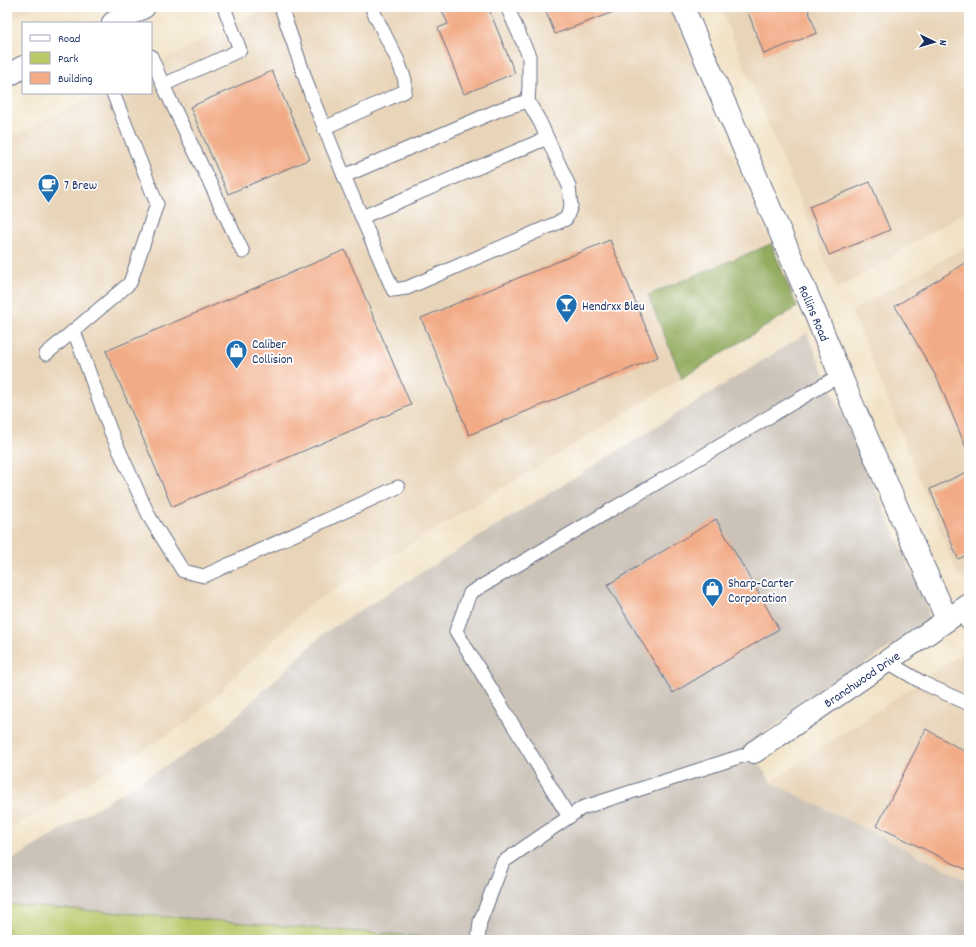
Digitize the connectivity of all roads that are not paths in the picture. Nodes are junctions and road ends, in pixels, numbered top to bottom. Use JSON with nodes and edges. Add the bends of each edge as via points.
{"nodes":[{"id":1,"x":224,"y":7,"type":"edge"},
{"id":2,"x":281,"y":7,"type":"edge"},
{"id":3,"x":376,"y":7,"type":"edge"},
{"id":4,"x":507,"y":7,"type":"edge"},
{"id":5,"x":683,"y":7,"type":"edge"},
{"id":6,"x":138,"y":14,"type":"edge"},
{"id":7,"x":116,"y":22,"type":"edge"},
{"id":8,"x":152,"y":58,"type":"edge"},
{"id":9,"x":22,"y":68,"type":"edge"},
{"id":10,"x":7,"y":76,"type":"edge"},
{"id":11,"x":163,"y":85,"type":"junction"},
{"id":12,"x":113,"y":94,"type":"edge"},
{"id":13,"x":528,"y":100,"type":"junction"},
{"id":14,"x":324,"y":128,"type":"junction"},
{"id":15,"x":547,"y":138,"type":"junction"},
{"id":16,"x":344,"y":176,"type":"junction"},
{"id":17,"x":362,"y":218,"type":"junction"},
{"id":18,"x":243,"y":252,"type":"dead end"},
{"id":19,"x":74,"y":331,"type":"junction"},
{"id":20,"x":46,"y":354,"type":"dead end"},
{"id":21,"x":840,"y":375,"type":"junction"},
{"id":22,"x":398,"y":487,"type":"dead end"},
{"id":23,"x":961,"y":615,"type":"edge"},
{"id":24,"x":886,"y":662,"type":"junction"},
{"id":25,"x":969,"y":704,"type":"edge"},
{"id":26,"x":754,"y":752,"type":"joint"},
{"id":27,"x":569,"y":817,"type":"junction"},
{"id":28,"x":478,"y":940,"type":"edge"}],
"edges":[{"from":1,"to":11,"type":"lane","via":[[240,50]]},
{"from":2,"to":14,"type":"lane"},
{"from":3,"to":14,"type":"lane","via":[[373,11],[398,61],[405,80],[405,91]]},
{"from":4,"to":13,"type":"lane","via":[[529,56]]},
{"from":5,"to":21,"type":"street","name":"Rollins Road"},
{"from":6,"to":7,"type":"street"},
{"from":8,"to":11,"type":"lane"},
{"from":9,"to":10,"type":"street"},
{"from":11,"to":18,"type":"lane"},
{"from":12,"to":19,"type":"lane","via":[[157,204],[130,283]]},
{"from":13,"to":15,"type":"lane"},
{"from":13,"to":16,"type":"lane"},
{"from":14,"to":16,"type":"lane"},
{"from":15,"to":17,"type":"lane"},
{"from":15,"to":17,"type":"lane","via":[[569,186],[571,206],[566,220],[407,288],[393,290]]},
{"from":16,"to":17,"type":"lane"},
{"from":19,"to":20,"type":"lane"},
{"from":19,"to":22,"type":"lane","via":[[110,430],[150,518],[183,570],[204,576]]},
{"from":21,"to":23,"type":"street","name":"Rollins Road","via":[[912,542]]},
{"from":21,"to":27,"type":"lane","via":[[470,593],[456,631]]},
{"from":23,"to":24,"type":"street","name":"Branchwood Drive"},
{"from":24,"to":25,"type":"lane","via":[[922,683]]},
{"from":24,"to":26,"type":"street","name":"Branchwood Drive"},
{"from":26,"to":27,"type":"lane","via":[[582,808]]},
{"from":27,"to":28,"type":"lane","via":[[503,862],[480,922]]}]}
